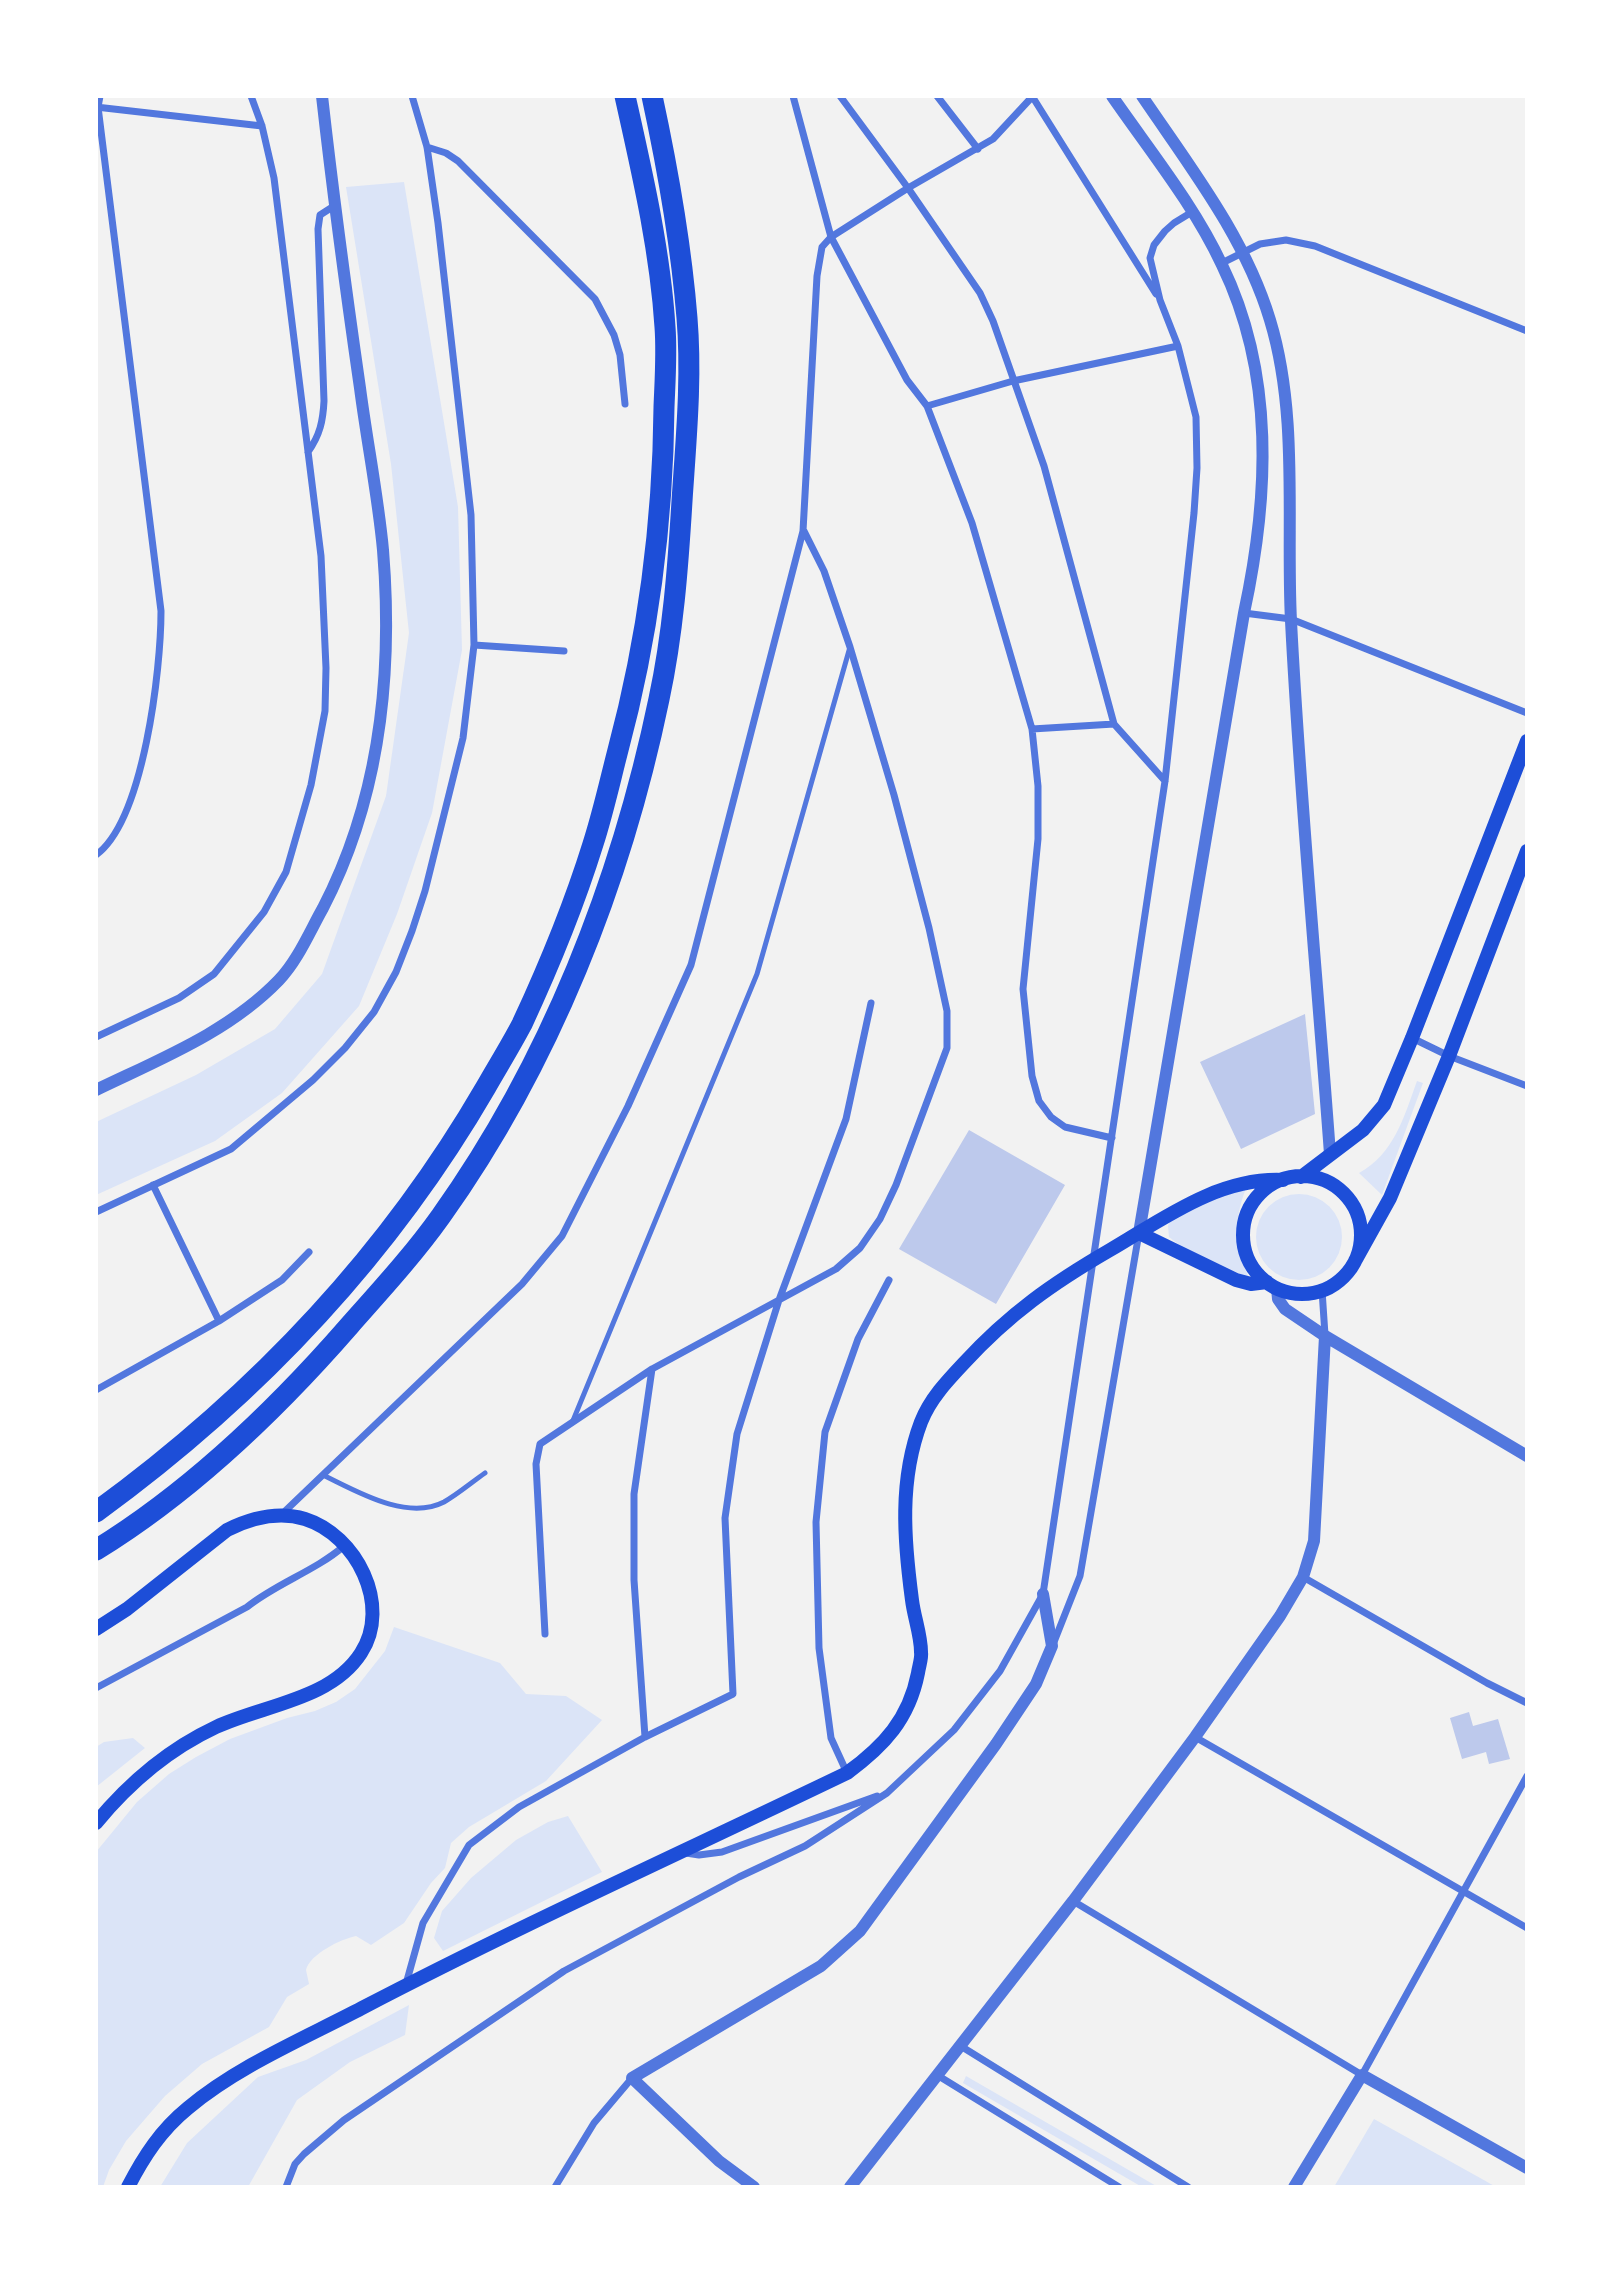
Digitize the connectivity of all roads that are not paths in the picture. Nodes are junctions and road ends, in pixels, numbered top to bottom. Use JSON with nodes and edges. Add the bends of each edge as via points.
{"nodes":[{"id":1,"x":100,"y":96,"type":"edge"},
{"id":2,"x":251,"y":96,"type":"edge"},
{"id":3,"x":322,"y":96,"type":"edge"},
{"id":4,"x":412,"y":96,"type":"edge"},
{"id":5,"x":625,"y":96,"type":"edge"},
{"id":6,"x":652,"y":96,"type":"edge"},
{"id":7,"x":793,"y":96,"type":"edge"},
{"id":8,"x":839,"y":96,"type":"edge"},
{"id":9,"x":937,"y":96,"type":"edge"},
{"id":10,"x":1112,"y":96,"type":"edge"},
{"id":11,"x":1142,"y":96,"type":"edge"},
{"id":12,"x":1032,"y":97,"type":"edge"},
{"id":13,"x":97,"y":107,"type":"edge"},
{"id":14,"x":262,"y":126,"type":"junction"},
{"id":15,"x":427,"y":147,"type":"junction"},
{"id":16,"x":978,"y":149,"type":"junction"},
{"id":17,"x":908,"y":188,"type":"junction"},
{"id":18,"x":334,"y":206,"type":"junction"},
{"id":19,"x":1192,"y":212,"type":"junction"},
{"id":20,"x":831,"y":237,"type":"junction"},
{"id":21,"x":1244,"y":252,"type":"junction"},
{"id":22,"x":1222,"y":263,"type":"junction"},
{"id":23,"x":1160,"y":299,"type":"junction"},
{"id":24,"x":1527,"y":331,"type":"edge"},
{"id":25,"x":1178,"y":346,"type":"junction"},
{"id":26,"x":1013,"y":381,"type":"junction"},
{"id":27,"x":625,"y":404,"type":"dead end"},
{"id":28,"x":927,"y":406,"type":"junction"},
{"id":29,"x":308,"y":452,"type":"junction"},
{"id":30,"x":803,"y":531,"type":"junction"},
{"id":31,"x":1244,"y":612,"type":"junction"},
{"id":32,"x":1291,"y":619,"type":"junction"},
{"id":33,"x":474,"y":645,"type":"junction"},
{"id":34,"x":850,"y":646,"type":"junction"},
{"id":35,"x":564,"y":651,"type":"dead end"},
{"id":36,"x":1527,"y":713,"type":"edge"},
{"id":37,"x":1114,"y":724,"type":"junction"},
{"id":38,"x":1032,"y":729,"type":"junction"},
{"id":39,"x":1527,"y":741,"type":"edge"},
{"id":40,"x":1165,"y":781,"type":"junction"},
{"id":41,"x":1527,"y":851,"type":"edge"},
{"id":42,"x":96,"y":855,"type":"edge"},
{"id":43,"x":871,"y":1003,"type":"dead end"},
{"id":44,"x":96,"y":1037,"type":"edge"},
{"id":45,"x":1412,"y":1038,"type":"junction"},
{"id":46,"x":1448,"y":1056,"type":"junction"},
{"id":47,"x":1527,"y":1086,"type":"edge"},
{"id":48,"x":96,"y":1090,"type":"edge"},
{"id":49,"x":1112,"y":1138,"type":"junction"},
{"id":50,"x":1329,"y":1154,"type":"junction"},
{"id":51,"x":1301,"y":1177,"type":"junction"},
{"id":52,"x":1283,"y":1180,"type":"junction"},
{"id":53,"x":153,"y":1185,"type":"junction"},
{"id":54,"x":96,"y":1212,"type":"edge"},
{"id":55,"x":1139,"y":1233,"type":"junction"},
{"id":56,"x":309,"y":1252,"type":"dead end"},
{"id":57,"x":1095,"y":1259,"type":"junction"},
{"id":58,"x":1355,"y":1261,"type":"junction"},
{"id":59,"x":889,"y":1280,"type":"dead end"},
{"id":60,"x":1272,"y":1285,"type":"junction"},
{"id":61,"x":1322,"y":1290,"type":"junction"},
{"id":62,"x":779,"y":1300,"type":"junction"},
{"id":63,"x":219,"y":1321,"type":"junction"},
{"id":64,"x":1325,"y":1336,"type":"junction"},
{"id":65,"x":652,"y":1369,"type":"junction"},
{"id":66,"x":96,"y":1390,"type":"edge"},
{"id":67,"x":572,"y":1423,"type":"junction"},
{"id":68,"x":1527,"y":1456,"type":"edge"},
{"id":69,"x":485,"y":1473,"type":"dead end"},
{"id":70,"x":325,"y":1476,"type":"junction"},
{"id":71,"x":96,"y":1512,"type":"edge"},
{"id":72,"x":281,"y":1516,"type":"junction"},
{"id":73,"x":345,"y":1546,"type":"junction"},
{"id":74,"x":96,"y":1550,"type":"edge"},
{"id":75,"x":1303,"y":1577,"type":"junction"},
{"id":76,"x":1043,"y":1594,"type":"junction"},
{"id":77,"x":96,"y":1629,"type":"edge"},
{"id":78,"x":545,"y":1634,"type":"dead end"},
{"id":79,"x":1052,"y":1646,"type":"junction"},
{"id":80,"x":96,"y":1688,"type":"edge"},
{"id":81,"x":1527,"y":1703,"type":"edge"},
{"id":82,"x":645,"y":1737,"type":"junction"},
{"id":83,"x":1195,"y":1737,"type":"junction"},
{"id":84,"x":847,"y":1773,"type":"junction"},
{"id":85,"x":1527,"y":1776,"type":"edge"},
{"id":86,"x":887,"y":1793,"type":"junction"},
{"id":87,"x":96,"y":1823,"type":"edge"},
{"id":88,"x":682,"y":1852,"type":"junction"},
{"id":89,"x":1464,"y":1893,"type":"junction"},
{"id":90,"x":1073,"y":1901,"type":"junction"},
{"id":91,"x":1527,"y":1928,"type":"edge"},
{"id":92,"x":406,"y":1985,"type":"junction"},
{"id":93,"x":959,"y":2045,"type":"junction"},
{"id":94,"x":937,"y":2075,"type":"junction"},
{"id":95,"x":1362,"y":2075,"type":"junction"},
{"id":96,"x":632,"y":2078,"type":"junction"},
{"id":97,"x":1527,"y":2168,"type":"edge"},
{"id":98,"x":128,"y":2187,"type":"edge"},
{"id":99,"x":286,"y":2187,"type":"edge"},
{"id":100,"x":555,"y":2187,"type":"edge"},
{"id":101,"x":754,"y":2187,"type":"edge"},
{"id":102,"x":850,"y":2187,"type":"edge"},
{"id":103,"x":1119,"y":2187,"type":"edge"},
{"id":104,"x":1188,"y":2187,"type":"edge"},
{"id":105,"x":1294,"y":2187,"type":"edge"}],
"edges":[{"from":1,"to":13,"type":"street"},
{"from":2,"to":14,"type":"street"},
{"from":3,"to":18,"type":"street"},
{"from":4,"to":15,"type":"street"},
{"from":5,"to":71,"type":"highway","via":[[650,204],[665,327],[659,525],[634,691],[593,844],[561,932],[521,1026],[415,1200],[305,1331],[229,1404]]},
{"from":6,"to":74,"type":"highway","via":[[674,199],[687,321],[681,528],[659,698],[621,851],[589,941],[546,1037],[490,1141],[440,1218],[326,1353],[242,1438],[162,1505]]},
{"from":7,"to":20,"type":"street"},
{"from":8,"to":17,"type":"street"},
{"from":9,"to":16,"type":"street"},
{"from":10,"to":19,"type":"street"},
{"from":11,"to":21,"type":"street"},
{"from":12,"to":16,"type":"street"},
{"from":12,"to":23,"type":"street"},
{"from":13,"to":14,"type":"street"},
{"from":13,"to":42,"type":"street","via":[[159,597],[161,649],[155,697],[125,818]]},
{"from":14,"to":29,"type":"street","via":[[274,178]]},
{"from":15,"to":27,"type":"street","via":[[458,161],[595,299],[620,355]]},
{"from":15,"to":33,"type":"street","via":[[471,515]]},
{"from":16,"to":17,"type":"street"},
{"from":17,"to":20,"type":"street"},
{"from":17,"to":26,"type":"street","via":[[980,293]]},
{"from":18,"to":29,"type":"street","via":[[320,215],[318,229],[324,401],[318,439]]},
{"from":18,"to":48,"type":"street","via":[[383,549],[386,644],[380,726],[363,811],[339,876],[282,977],[249,1009],[214,1032]]},
{"from":19,"to":22,"type":"street"},
{"from":19,"to":23,"type":"street","via":[[1154,245],[1150,258]]},
{"from":20,"to":28,"type":"street","via":[[907,380]]},
{"from":20,"to":30,"type":"street","via":[[822,247],[817,275]]},
{"from":21,"to":22,"type":"street"},
{"from":21,"to":24,"type":"street","via":[[1286,240],[1315,246]]},
{"from":21,"to":32,"type":"street","via":[[1271,323],[1281,370],[1287,427]]},
{"from":22,"to":31,"type":"street","via":[[1246,327],[1263,428],[1261,520]]},
{"from":23,"to":25,"type":"street"},
{"from":25,"to":26,"type":"street"},
{"from":25,"to":40,"type":"street","via":[[1196,417],[1197,468]]},
{"from":26,"to":28,"type":"street"},
{"from":26,"to":37,"type":"street","via":[[1044,466]]},
{"from":28,"to":38,"type":"street","via":[[972,523]]},
{"from":29,"to":44,"type":"street","via":[[321,556],[325,711],[312,785],[286,872],[264,912],[215,974],[179,998]]},
{"from":30,"to":34,"type":"street","via":[[824,571]]},
{"from":30,"to":70,"type":"street","via":[[691,965],[628,1106],[562,1236],[522,1284]]},
{"from":31,"to":32,"type":"street"},
{"from":31,"to":55,"type":"street"},
{"from":32,"to":36,"type":"street"},
{"from":32,"to":50,"type":"street"},
{"from":33,"to":35,"type":"street"},
{"from":33,"to":53,"type":"street","via":[[463,738],[425,891],[396,972],[374,1012],[313,1080],[231,1149]]},
{"from":34,"to":62,"type":"street","via":[[929,928],[947,1011],[947,1048],[907,1160],[880,1219],[860,1248],[836,1269]]},
{"from":34,"to":67,"type":"lane","via":[[757,974]]},
{"from":37,"to":38,"type":"street"},
{"from":37,"to":40,"type":"street"},
{"from":38,"to":49,"type":"street","via":[[1038,839],[1023,989],[1032,1076],[1039,1101],[1051,1117],[1065,1127]]},
{"from":39,"to":45,"type":"main road"},
{"from":40,"to":49,"type":"street"},
{"from":41,"to":46,"type":"main road"},
{"from":43,"to":62,"type":"street","via":[[845,1119]]},
{"from":45,"to":46,"type":"street"},
{"from":45,"to":50,"type":"main road","via":[[1384,1105],[1363,1130]]},
{"from":46,"to":47,"type":"street"},
{"from":46,"to":58,"type":"main road","via":[[1390,1198]]},
{"from":49,"to":57,"type":"street"},
{"from":50,"to":51,"type":"main road"},
{"from":51,"to":52,"type":"main road"},
{"from":51,"to":58,"type":"main road","via":[[1332,1185],[1354,1209],[1361,1240]]},
{"from":52,"to":55,"type":"main road","via":[[1261,1179],[1222,1189]]},
{"from":52,"to":60,"type":"main road","via":[[1263,1191],[1245,1220],[1246,1254]]},
{"from":53,"to":54,"type":"street"},
{"from":53,"to":63,"type":"street"},
{"from":55,"to":57,"type":"main road"},
{"from":55,"to":60,"type":"main road","via":[[1236,1280]]},
{"from":55,"to":79,"type":"street","via":[[1080,1576]]},
{"from":56,"to":63,"type":"street","via":[[282,1280]]},
{"from":57,"to":76,"type":"street"},
{"from":57,"to":84,"type":"main road","via":[[1057,1281],[988,1338],[940,1388],[922,1420],[908,1463],[903,1509],[922,1652],[914,1696],[873,1754]]},
{"from":58,"to":61,"type":"main road","via":[[1341,1279]]},
{"from":59,"to":84,"type":"street","via":[[858,1339],[825,1432],[816,1522],[822,1674],[831,1738]]},
{"from":60,"to":61,"type":"main road","via":[[1299,1294]]},
{"from":60,"to":64,"type":"street","via":[[1285,1309]]},
{"from":61,"to":64,"type":"street"},
{"from":62,"to":65,"type":"street"},
{"from":62,"to":82,"type":"street","via":[[737,1434],[725,1518],[733,1694]]},
{"from":63,"to":66,"type":"street"},
{"from":64,"to":68,"type":"street"},
{"from":64,"to":75,"type":"street","via":[[1314,1541]]},
{"from":65,"to":67,"type":"street"},
{"from":65,"to":82,"type":"street","via":[[634,1494],[634,1580]]},
{"from":67,"to":78,"type":"street","via":[[540,1444],[536,1464]]},
{"from":69,"to":70,"type":"lane","via":[[443,1502],[423,1509],[364,1496]]},
{"from":70,"to":72,"type":"street"},
{"from":72,"to":73,"type":"main road","via":[[325,1528]]},
{"from":72,"to":77,"type":"main road","via":[[260,1517],[227,1530]]},
{"from":73,"to":80,"type":"street","via":[[247,1607]]},
{"from":73,"to":87,"type":"main road","via":[[368,1581],[373,1606],[372,1628],[361,1653],[341,1676],[317,1691],[252,1712],[182,1745],[149,1769]]},
{"from":75,"to":81,"type":"street"},
{"from":75,"to":83,"type":"street"},
{"from":76,"to":79,"type":"street"},
{"from":76,"to":86,"type":"street","via":[[1000,1671],[954,1730]]},
{"from":79,"to":96,"type":"street","via":[[1037,1684],[860,1931],[821,1966]]},
{"from":82,"to":92,"type":"street","via":[[519,1807],[468,1845],[423,1923]]},
{"from":83,"to":89,"type":"street"},
{"from":83,"to":90,"type":"street"},
{"from":84,"to":88,"type":"main road"},
{"from":85,"to":89,"type":"street"},
{"from":86,"to":88,"type":"street","via":[[722,1852]]},
{"from":86,"to":99,"type":"street","via":[[805,1846],[564,1970],[344,2120],[295,2164]]},
{"from":88,"to":92,"type":"main road"},
{"from":89,"to":91,"type":"street"},
{"from":89,"to":95,"type":"street"},
{"from":90,"to":93,"type":"street"},
{"from":90,"to":95,"type":"street"},
{"from":92,"to":98,"type":"main road","via":[[225,2081],[189,2106],[164,2129]]},
{"from":93,"to":94,"type":"street"},
{"from":93,"to":104,"type":"street"},
{"from":94,"to":102,"type":"street"},
{"from":94,"to":103,"type":"street"},
{"from":95,"to":97,"type":"street"},
{"from":95,"to":105,"type":"street"},
{"from":96,"to":100,"type":"street","via":[[594,2123]]},
{"from":96,"to":101,"type":"street","via":[[719,2161]]}]}
